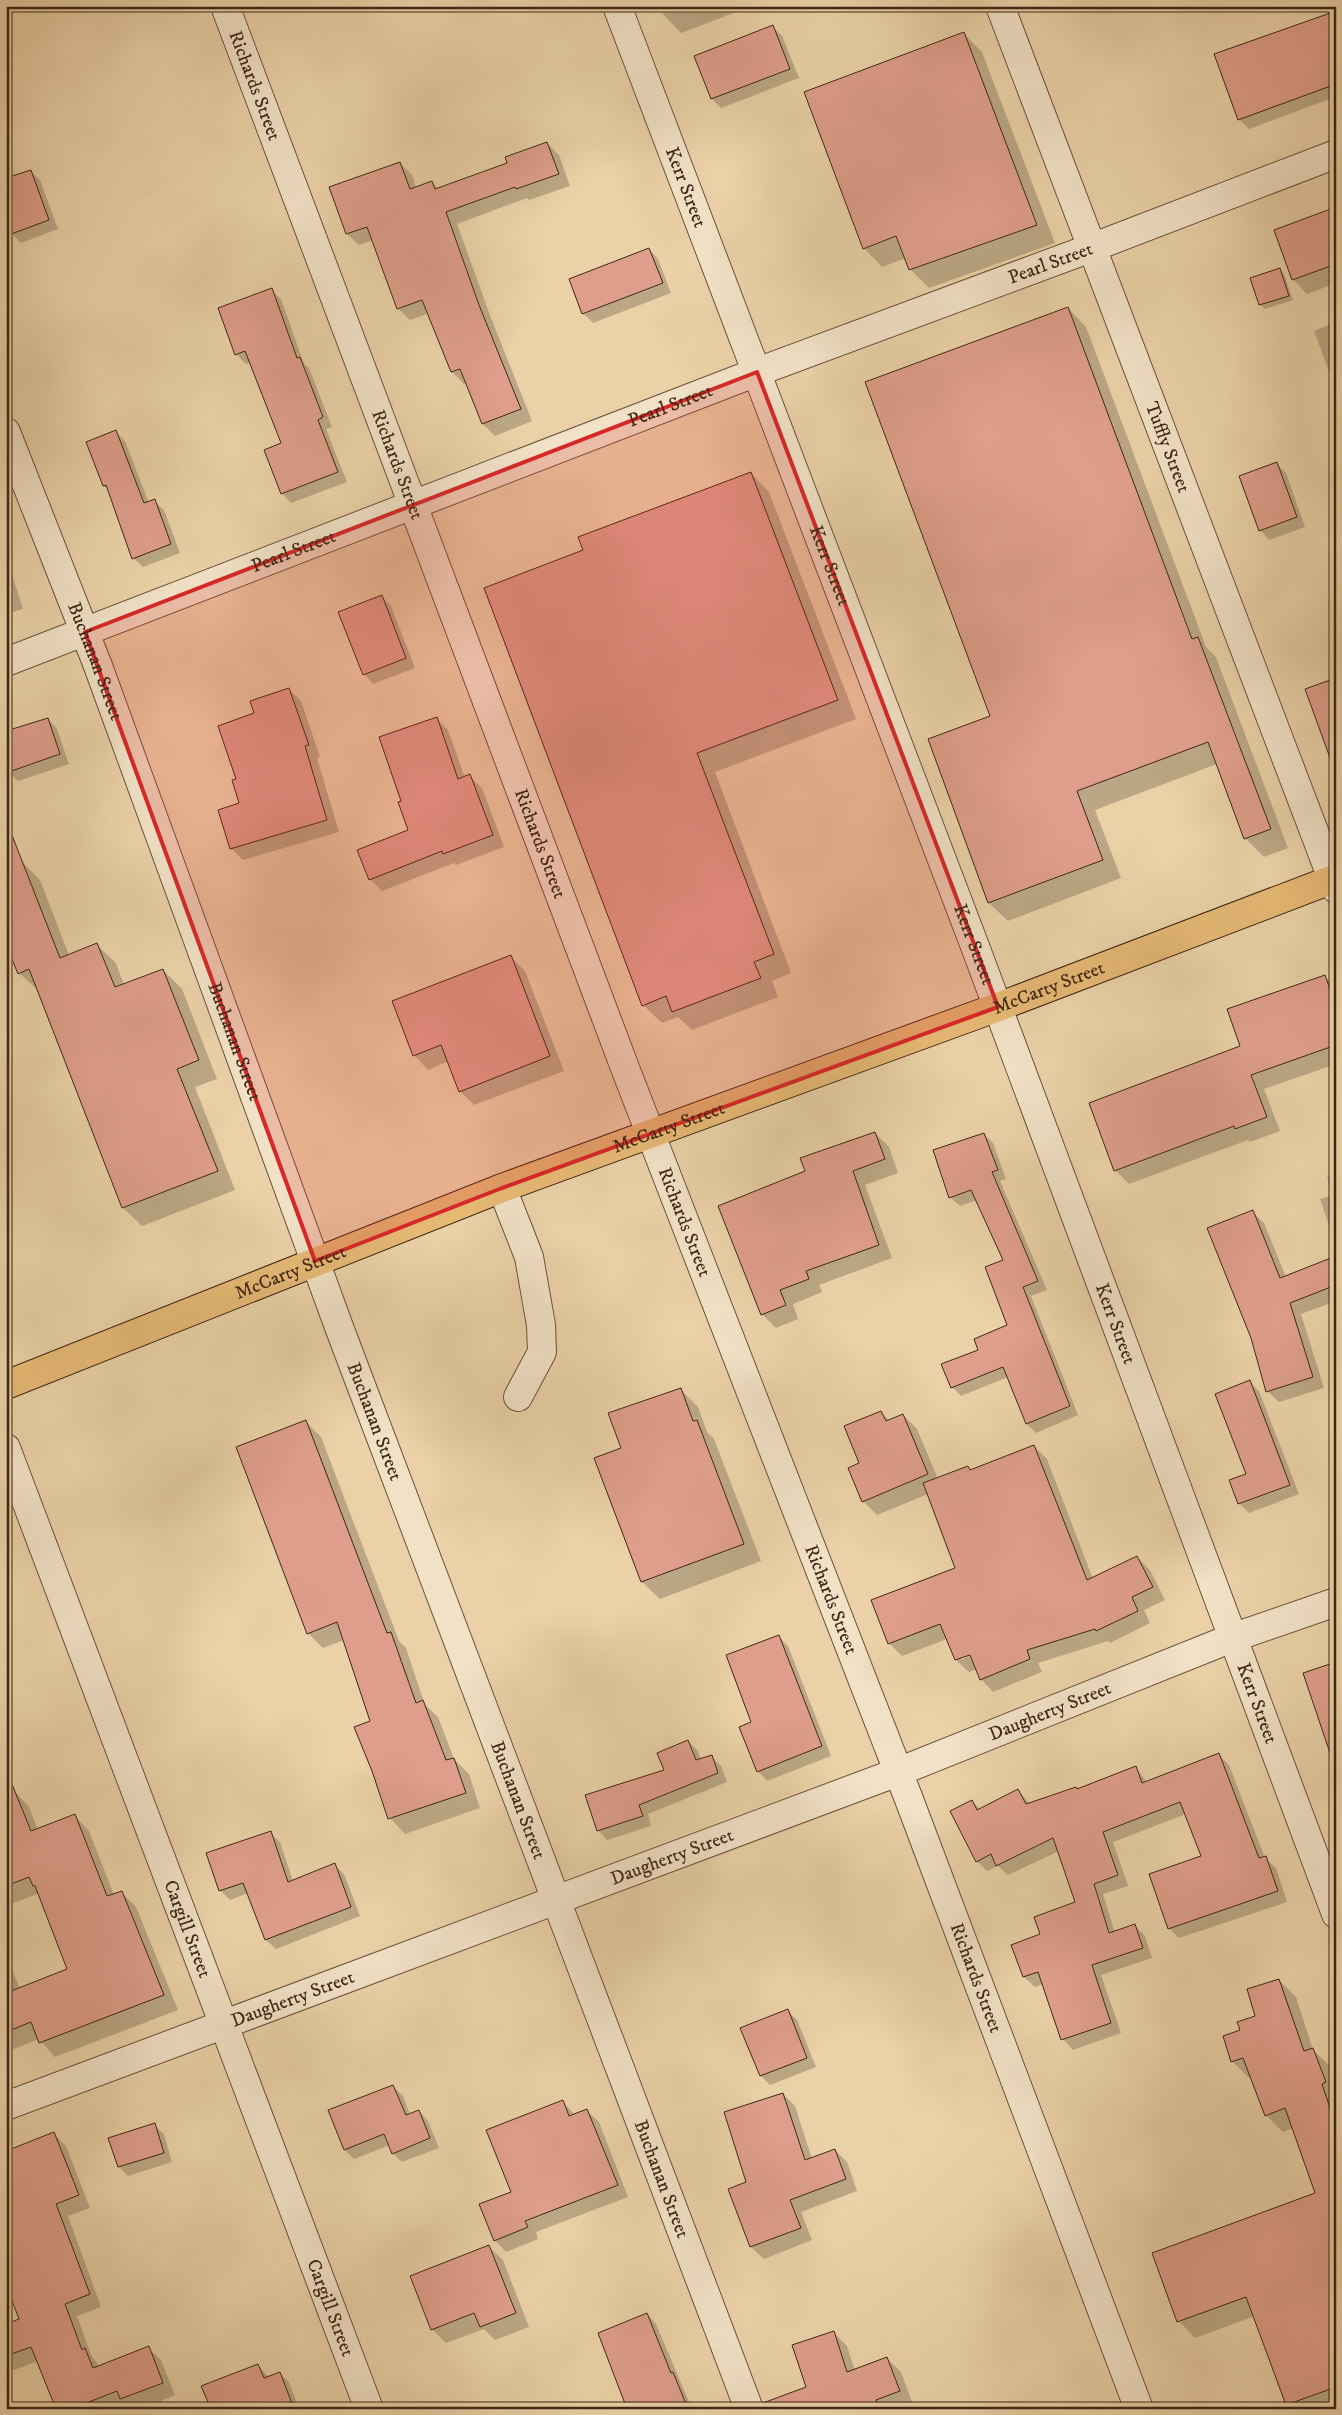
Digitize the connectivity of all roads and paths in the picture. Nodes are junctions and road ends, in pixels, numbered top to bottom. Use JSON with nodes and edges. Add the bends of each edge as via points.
{"nodes":[{"id":1,"x":225,"y":6,"type":"edge"},
{"id":2,"x":617,"y":6,"type":"edge"},
{"id":3,"x":1000,"y":6,"type":"edge"},
{"id":4,"x":1336,"y":154,"type":"edge"},
{"id":5,"x":1092,"y":248,"type":"junction"},
{"id":6,"x":757,"y":372,"type":"junction"},
{"id":7,"x":6,"y":432,"type":"edge"},
{"id":8,"x":412,"y":504,"type":"junction"},
{"id":9,"x":85,"y":632,"type":"junction"},
{"id":10,"x":6,"y":662,"type":"edge"},
{"id":11,"x":1335,"y":882,"type":"edge"},
{"id":12,"x":998,"y":1007,"type":"junction"},
{"id":13,"x":651,"y":1135,"type":"junction"},
{"id":14,"x":502,"y":1188,"type":"junction"},
{"id":15,"x":315,"y":1261,"type":"junction"},
{"id":16,"x":6,"y":1385,"type":"edge"},
{"id":17,"x":518,"y":1397,"type":"dead end"},
{"id":18,"x":6,"y":1448,"type":"edge"},
{"id":19,"x":1336,"y":1602,"type":"edge"},
{"id":20,"x":1232,"y":1638,"type":"junction"},
{"id":21,"x":898,"y":1772,"type":"junction"},
{"id":22,"x":557,"y":1898,"type":"junction"},
{"id":23,"x":1336,"y":1914,"type":"edge"},
{"id":24,"x":223,"y":2026,"type":"junction"},
{"id":25,"x":6,"y":2106,"type":"edge"},
{"id":26,"x":369,"y":2409,"type":"edge"},
{"id":27,"x":750,"y":2409,"type":"edge"},
{"id":28,"x":1139,"y":2409,"type":"edge"}],
"edges":[{"from":1,"to":8,"type":"street","name":"Richards Street"},
{"from":2,"to":6,"type":"street","name":"Kerr Street"},
{"from":3,"to":5,"type":"street","name":"Tuffly Street"},
{"from":4,"to":5,"type":"street","name":"Pearl Street"},
{"from":5,"to":6,"type":"street","name":"Pearl Street"},
{"from":5,"to":11,"type":"street","name":"Tuffly Street"},
{"from":6,"to":8,"type":"street","name":"Pearl Street"},
{"from":6,"to":12,"type":"street","name":"Kerr Street"},
{"from":7,"to":9,"type":"street","name":"Buchanan Street"},
{"from":8,"to":9,"type":"street","name":"Pearl Street"},
{"from":8,"to":13,"type":"street","name":"Richards Street"},
{"from":9,"to":10,"type":"street","name":"Pearl Street"},
{"from":9,"to":15,"type":"street","name":"Buchanan Street"},
{"from":11,"to":12,"type":"main road","name":"McCarty Street"},
{"from":12,"to":13,"type":"main road","name":"McCarty Street"},
{"from":12,"to":20,"type":"street","name":"Kerr Street"},
{"from":13,"to":14,"type":"main road","name":"McCarty Street"},
{"from":13,"to":21,"type":"street","name":"Richards Street"},
{"from":14,"to":15,"type":"main road","name":"McCarty Street"},
{"from":14,"to":17,"type":"street","via":[[529,1257],[541,1325],[542,1352]]},
{"from":15,"to":16,"type":"main road","name":"McCarty Street"},
{"from":15,"to":22,"type":"street","name":"Buchanan Street"},
{"from":18,"to":24,"type":"street","name":"Cargill Street"},
{"from":19,"to":20,"type":"street","name":"Daugherty Street"},
{"from":20,"to":21,"type":"street","name":"Daugherty Street"},
{"from":20,"to":23,"type":"street","name":"Kerr Street"},
{"from":21,"to":22,"type":"street","name":"Daugherty Street"},
{"from":21,"to":28,"type":"street","name":"Richards Street"},
{"from":22,"to":24,"type":"street","name":"Daugherty Street"},
{"from":22,"to":27,"type":"street","name":"Buchanan Street"},
{"from":24,"to":25,"type":"street","name":"Daugherty Street"},
{"from":24,"to":26,"type":"street","name":"Cargill Street"}]}
